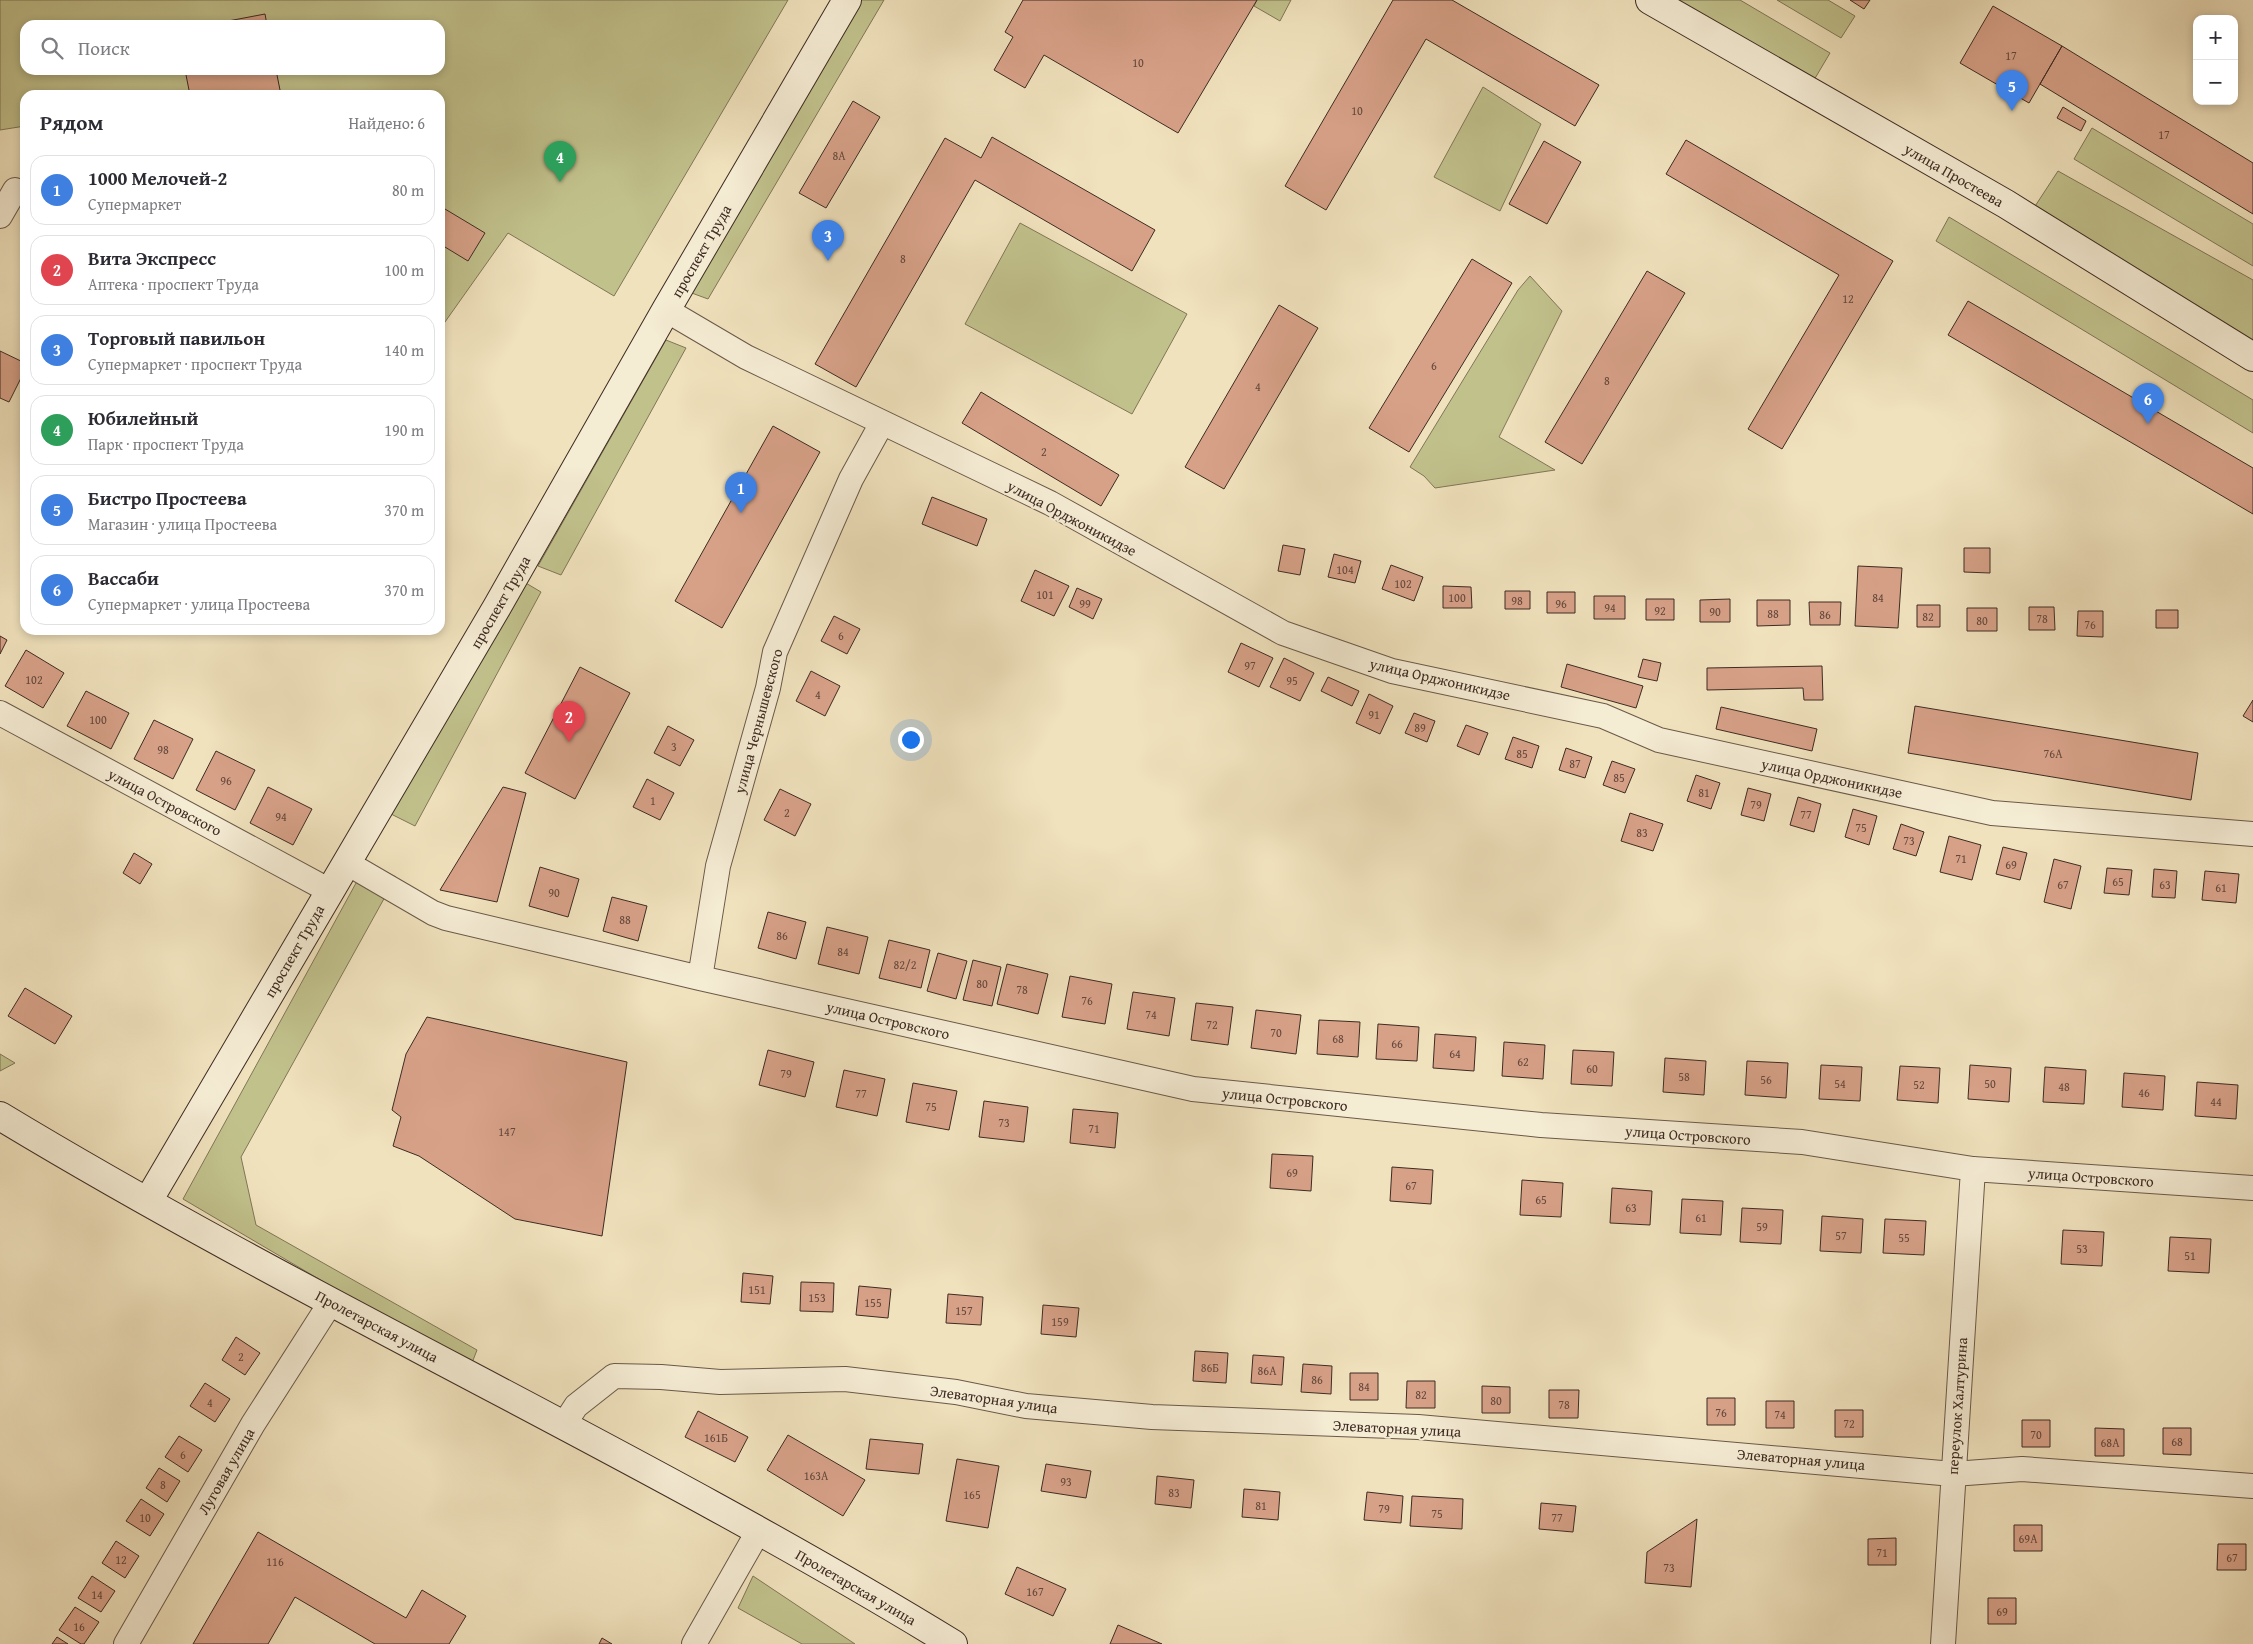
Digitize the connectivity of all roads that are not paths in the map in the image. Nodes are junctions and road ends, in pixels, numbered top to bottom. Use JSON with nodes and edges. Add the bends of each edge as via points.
{"nodes":[{"id":1,"x":847,"y":0,"type":"edge"},
{"id":2,"x":1650,"y":0,"type":"edge"},
{"id":3,"x":15,"y":190,"type":"dead end"},
{"id":4,"x":0,"y":216,"type":"edge"},
{"id":5,"x":666,"y":310,"type":"junction"},
{"id":6,"x":2253,"y":357,"type":"edge"},
{"id":7,"x":882,"y":423,"type":"junction"},
{"id":8,"x":0,"y":713,"type":"edge"},
{"id":9,"x":2253,"y":834,"type":"edge"},
{"id":10,"x":347,"y":863,"type":"junction"},
{"id":11,"x":330,"y":891,"type":"junction"},
{"id":12,"x":700,"y":978,"type":"junction"},
{"id":13,"x":0,"y":1116,"type":"edge"},
{"id":14,"x":1973,"y":1169,"type":"junction"},
{"id":15,"x":2253,"y":1188,"type":"edge"},
{"id":16,"x":148,"y":1201,"type":"junction"},
{"id":17,"x":331,"y":1302,"type":"junction"},
{"id":18,"x":563,"y":1426,"type":"junction"},
{"id":19,"x":1953,"y":1474,"type":"junction"},
{"id":20,"x":2253,"y":1486,"type":"edge"},
{"id":21,"x":759,"y":1530,"type":"junction"},
{"id":22,"x":126,"y":1644,"type":"edge"},
{"id":23,"x":694,"y":1644,"type":"edge"},
{"id":24,"x":953,"y":1644,"type":"edge"},
{"id":25,"x":1943,"y":1644,"type":"edge"}],
"edges":[{"from":1,"to":5,"type":"street","name":"проспект Труда"},
{"from":2,"to":6,"type":"street","name":"улица Простеева","via":[[2006,204]]},
{"from":3,"to":4,"type":"street"},
{"from":5,"to":7,"type":"street","name":"улица Орджоникидзе","via":[[746,358]]},
{"from":5,"to":10,"type":"street","name":"проспект Труда","via":[[497,608]]},
{"from":7,"to":9,"type":"street","name":"улица Орджоникидзе","via":[[1050,503],[1283,633],[1392,671],[1603,716],[1659,740],[1992,813]]},
{"from":7,"to":12,"type":"street","name":"улица Чернышевского","via":[[851,480],[775,652],[768,688],[718,866]]},
{"from":8,"to":11,"type":"street","name":"улица Островского"},
{"from":10,"to":11,"type":"street","name":"проспект Труда"},
{"from":10,"to":12,"type":"street","name":"улица Островского","via":[[446,918]]},
{"from":11,"to":16,"type":"street","name":"проспект Труда"},
{"from":12,"to":14,"type":"street","name":"улица Островского","via":[[1193,1089],[1541,1126],[1802,1142]]},
{"from":13,"to":16,"type":"street","name":"Пролетарская улица"},
{"from":14,"to":15,"type":"street","name":"улица Островского"},
{"from":14,"to":19,"type":"street","name":"переулок Халтурина"},
{"from":16,"to":17,"type":"street","name":"Пролетарская улица"},
{"from":17,"to":18,"type":"street","name":"Пролетарская улица"},
{"from":17,"to":22,"type":"street","name":"Луговая улица","via":[[254,1424]]},
{"from":18,"to":19,"type":"street","name":"Элеваторная улица","via":[[576,1406],[614,1376],[720,1382],[845,1379],[956,1392],[1026,1406],[1142,1416],[1418,1428]]},
{"from":18,"to":21,"type":"street","name":"Пролетарская улица"},
{"from":19,"to":20,"type":"street","name":"Элеваторная улица","via":[[2022,1469]]},
{"from":19,"to":25,"type":"street","name":"переулок Халтурина"},
{"from":21,"to":23,"type":"street"},
{"from":21,"to":24,"type":"street","name":"Пролетарская улица"}]}
